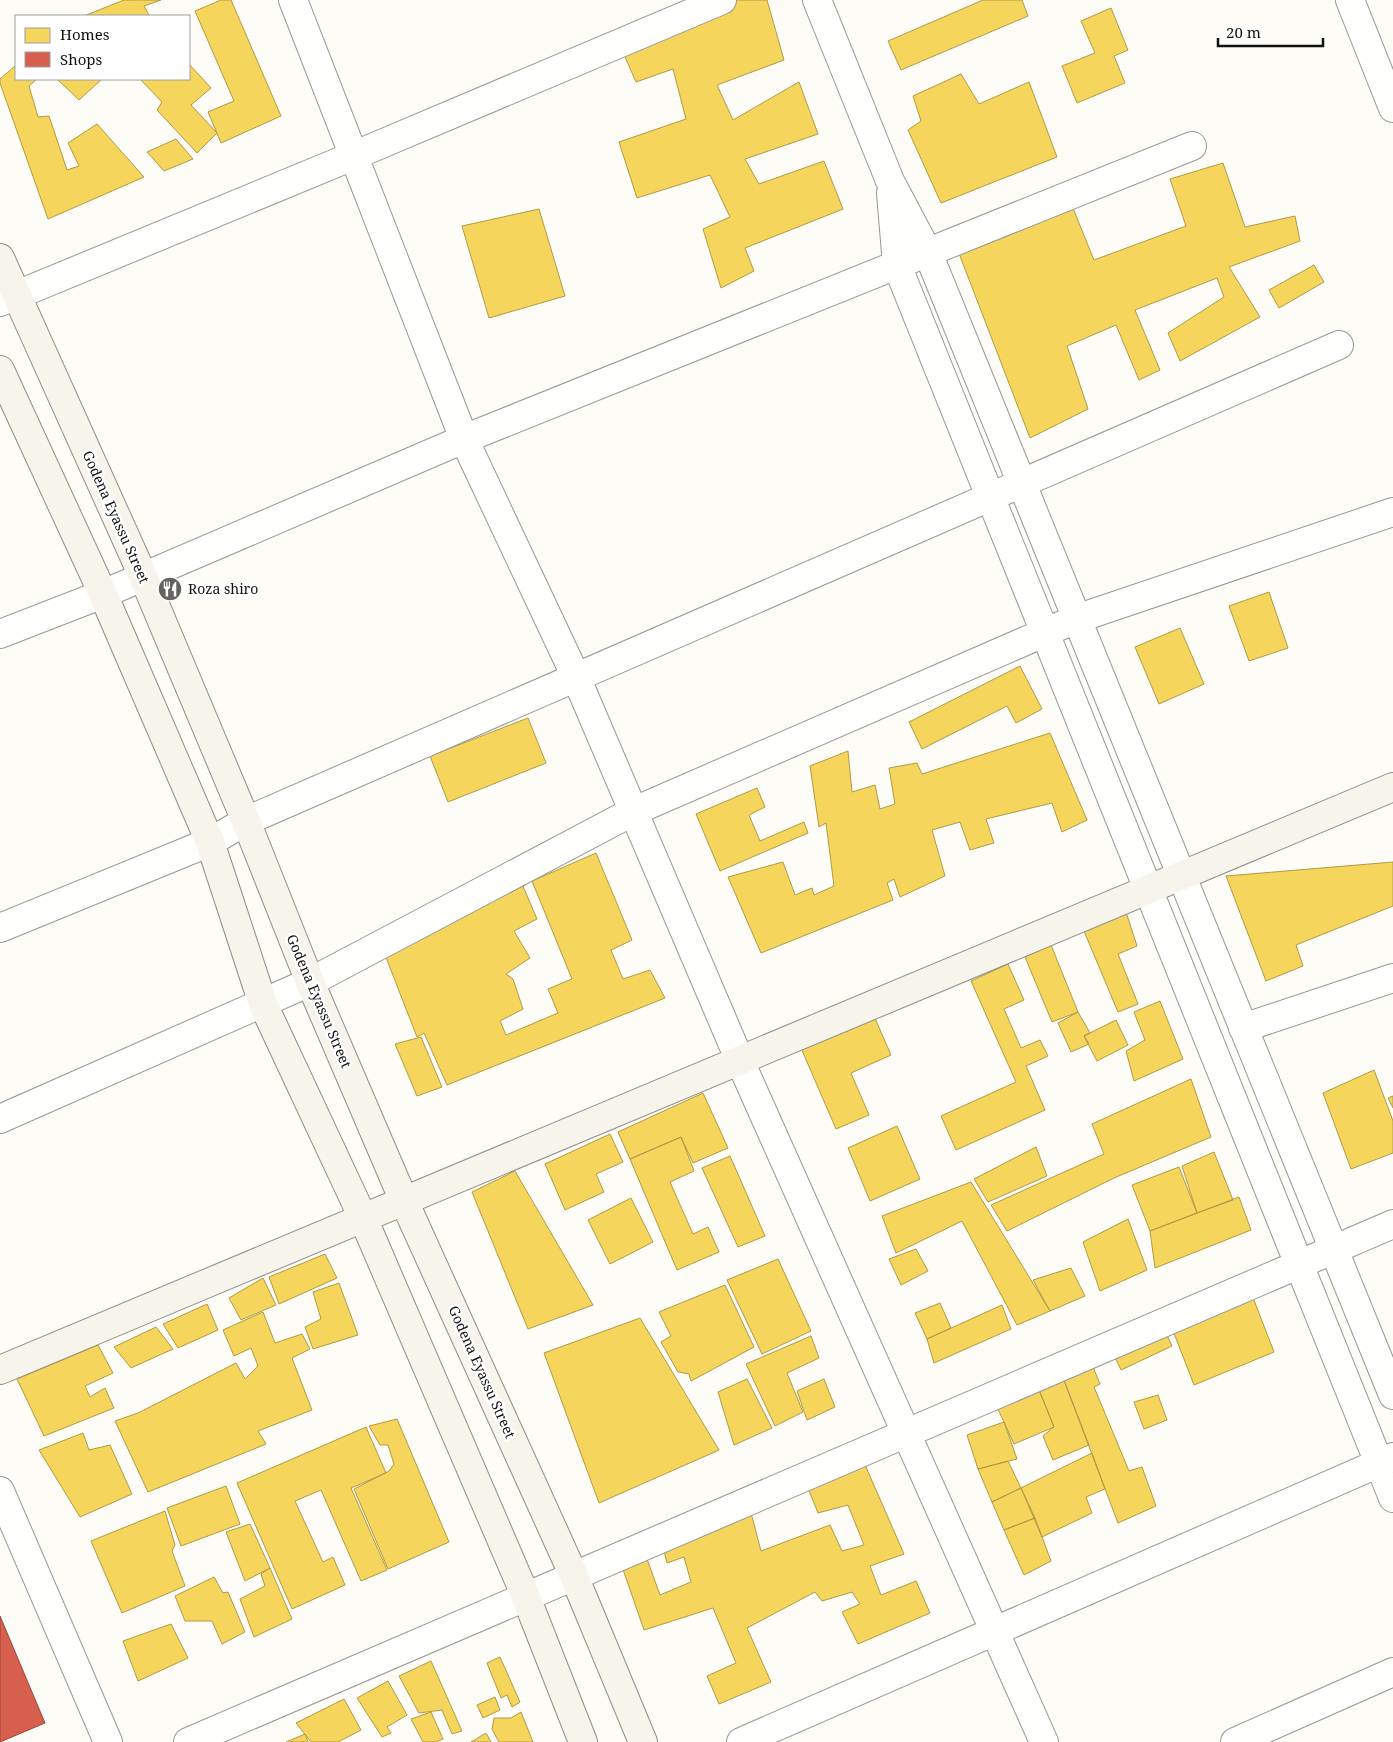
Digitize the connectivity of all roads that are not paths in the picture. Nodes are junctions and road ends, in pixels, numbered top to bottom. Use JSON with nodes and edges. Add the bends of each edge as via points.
{"nodes":[{"id":1,"x":293,"y":0,"type":"edge"},
{"id":2,"x":722,"y":0,"type":"edge"},
{"id":3,"x":817,"y":0,"type":"edge"},
{"id":4,"x":1350,"y":0,"type":"edge"},
{"id":5,"x":1393,"y":108,"type":"edge"},
{"id":6,"x":1192,"y":146,"type":"dead end"},
{"id":7,"x":353,"y":156,"type":"junction"},
{"id":8,"x":890,"y":181,"type":"junction"},
{"id":9,"x":928,"y":253,"type":"junction"},
{"id":10,"x":0,"y":258,"type":"edge"},
{"id":11,"x":897,"y":265,"type":"junction"},
{"id":12,"x":8,"y":298,"type":"edge"},
{"id":13,"x":1339,"y":345,"type":"dead end"},
{"id":14,"x":0,"y":370,"type":"edge"},
{"id":15,"x":464,"y":439,"type":"junction"},
{"id":16,"x":1021,"y":483,"type":"junction"},
{"id":17,"x":991,"y":496,"type":"junction"},
{"id":18,"x":1393,"y":512,"type":"edge"},
{"id":19,"x":143,"y":576,"type":"junction"},
{"id":20,"x":103,"y":594,"type":"junction"},
{"id":21,"x":1076,"y":619,"type":"junction"},
{"id":22,"x":1045,"y":633,"type":"junction"},
{"id":23,"x":0,"y":634,"type":"edge"},
{"id":24,"x":576,"y":677,"type":"junction"},
{"id":25,"x":1393,"y":787,"type":"edge"},
{"id":26,"x":632,"y":812,"type":"junction"},
{"id":27,"x":246,"y":821,"type":"junction"},
{"id":28,"x":210,"y":842,"type":"junction"},
{"id":29,"x":1181,"y":876,"type":"junction"},
{"id":30,"x":1148,"y":889,"type":"junction"},
{"id":31,"x":0,"y":928,"type":"edge"},
{"id":32,"x":1393,"y":978,"type":"edge"},
{"id":33,"x":310,"y":982,"type":"junction"},
{"id":34,"x":262,"y":1004,"type":"junction"},
{"id":35,"x":1243,"y":1028,"type":"junction"},
{"id":36,"x":740,"y":1061,"type":"junction"},
{"id":37,"x":0,"y":1119,"type":"edge"},
{"id":38,"x":404,"y":1201,"type":"junction"},
{"id":39,"x":363,"y":1218,"type":"junction"},
{"id":40,"x":1393,"y":1224,"type":"edge"},
{"id":41,"x":1332,"y":1250,"type":"junction"},
{"id":42,"x":1299,"y":1264,"type":"junction"},
{"id":43,"x":0,"y":1370,"type":"edge"},
{"id":44,"x":1393,"y":1395,"type":"edge"},
{"id":45,"x":906,"y":1433,"type":"junction"},
{"id":46,"x":1386,"y":1460,"type":"edge"},
{"id":47,"x":0,"y":1491,"type":"edge"},
{"id":48,"x":1393,"y":1498,"type":"edge"},
{"id":49,"x":574,"y":1576,"type":"junction"},
{"id":50,"x":526,"y":1596,"type":"junction"},
{"id":51,"x":993,"y":1631,"type":"junction"},
{"id":52,"x":1393,"y":1672,"type":"edge"},
{"id":53,"x":108,"y":1742,"type":"edge"},
{"id":54,"x":188,"y":1742,"type":"edge"},
{"id":55,"x":583,"y":1742,"type":"edge"},
{"id":56,"x":643,"y":1742,"type":"edge"},
{"id":57,"x":741,"y":1742,"type":"edge"},
{"id":58,"x":1044,"y":1742,"type":"edge"},
{"id":59,"x":1235,"y":1742,"type":"edge"}],
"edges":[{"from":1,"to":7,"type":"street"},
{"from":2,"to":7,"type":"street"},
{"from":3,"to":8,"type":"street"},
{"from":4,"to":5,"type":"street"},
{"from":6,"to":9,"type":"street"},
{"from":7,"to":12,"type":"street"},
{"from":7,"to":15,"type":"street"},
{"from":8,"to":9,"type":"street"},
{"from":8,"to":11,"type":"street"},
{"from":9,"to":11,"type":"street"},
{"from":9,"to":16,"type":"street"},
{"from":10,"to":12,"type":"street","name":"Godena Eyassu Street"},
{"from":11,"to":15,"type":"street"},
{"from":11,"to":17,"type":"street"},
{"from":12,"to":19,"type":"street","name":"Godena Eyassu Street"},
{"from":13,"to":16,"type":"street"},
{"from":14,"to":20,"type":"street"},
{"from":15,"to":19,"type":"street"},
{"from":15,"to":24,"type":"street"},
{"from":16,"to":17,"type":"street"},
{"from":16,"to":21,"type":"street"},
{"from":17,"to":22,"type":"street"},
{"from":17,"to":24,"type":"street"},
{"from":18,"to":21,"type":"street"},
{"from":19,"to":20,"type":"street"},
{"from":19,"to":27,"type":"street","name":"Godena Eyassu Street"},
{"from":20,"to":23,"type":"street"},
{"from":20,"to":28,"type":"street"},
{"from":21,"to":22,"type":"street"},
{"from":21,"to":29,"type":"street"},
{"from":22,"to":26,"type":"street"},
{"from":22,"to":30,"type":"street"},
{"from":24,"to":26,"type":"street"},
{"from":24,"to":27,"type":"street"},
{"from":25,"to":29,"type":"street"},
{"from":26,"to":33,"type":"street"},
{"from":26,"to":36,"type":"street"},
{"from":27,"to":28,"type":"street"},
{"from":27,"to":33,"type":"street","name":"Godena Eyassu Street"},
{"from":28,"to":31,"type":"street"},
{"from":28,"to":34,"type":"street"},
{"from":29,"to":30,"type":"street"},
{"from":29,"to":35,"type":"street"},
{"from":30,"to":36,"type":"street"},
{"from":30,"to":42,"type":"street"},
{"from":32,"to":35,"type":"street"},
{"from":33,"to":34,"type":"street"},
{"from":33,"to":38,"type":"street","name":"Godena Eyassu Street"},
{"from":34,"to":37,"type":"street"},
{"from":34,"to":39,"type":"street"},
{"from":35,"to":41,"type":"street"},
{"from":36,"to":38,"type":"street"},
{"from":36,"to":45,"type":"street"},
{"from":38,"to":39,"type":"street"},
{"from":38,"to":49,"type":"street","name":"Godena Eyassu Street"},
{"from":39,"to":43,"type":"street"},
{"from":39,"to":50,"type":"street"},
{"from":40,"to":41,"type":"street"},
{"from":41,"to":42,"type":"street"},
{"from":41,"to":44,"type":"street"},
{"from":42,"to":45,"type":"street"},
{"from":42,"to":46,"type":"street"},
{"from":45,"to":49,"type":"street"},
{"from":45,"to":51,"type":"street"},
{"from":46,"to":48,"type":"street"},
{"from":46,"to":51,"type":"street"},
{"from":47,"to":53,"type":"street"},
{"from":49,"to":50,"type":"street"},
{"from":49,"to":56,"type":"street","name":"Godena Eyassu Street"},
{"from":50,"to":54,"type":"street"},
{"from":50,"to":55,"type":"street"},
{"from":51,"to":57,"type":"street"},
{"from":51,"to":58,"type":"street"},
{"from":52,"to":59,"type":"street"}]}
